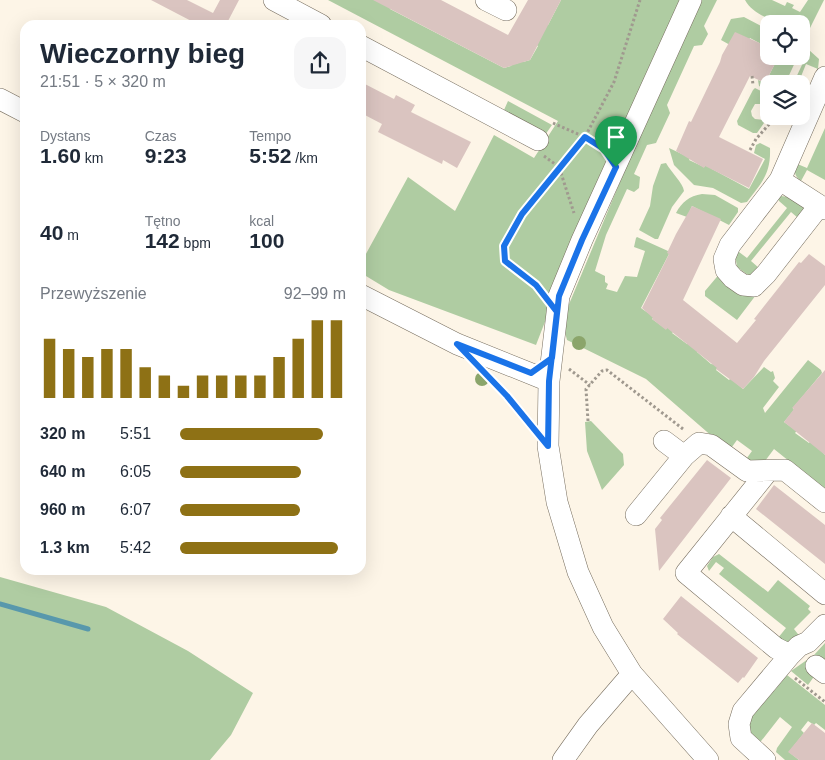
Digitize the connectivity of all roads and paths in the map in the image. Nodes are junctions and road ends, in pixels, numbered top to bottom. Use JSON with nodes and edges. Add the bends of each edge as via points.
{"nodes":[{"id":1,"x":486,"y":0,"type":"edge"},
{"id":2,"x":640,"y":0,"type":"edge"},
{"id":3,"x":691,"y":0,"type":"edge"},
{"id":4,"x":285,"y":3,"type":"edge"},
{"id":5,"x":506,"y":10,"type":"dead end"},
{"id":6,"x":313,"y":20,"type":"edge"},
{"id":7,"x":366,"y":49,"type":"edge"},
{"id":8,"x":752,"y":76,"type":"dead end"},
{"id":9,"x":825,"y":77,"type":"edge"},
{"id":10,"x":753,"y":85,"type":"dead end"},
{"id":11,"x":0,"y":99,"type":"edge"},
{"id":12,"x":20,"y":109,"type":"edge"},
{"id":13,"x":553,"y":123,"type":"dead end"},
{"id":14,"x":768,"y":125,"type":"edge"},
{"id":15,"x":585,"y":137,"type":"junction"},
{"id":16,"x":537,"y":145,"type":"joint"},
{"id":17,"x":750,"y":150,"type":"dead end"},
{"id":18,"x":559,"y":167,"type":"junction"},
{"id":19,"x":616,"y":167,"type":"junction"},
{"id":20,"x":780,"y":180,"type":"junction"},
{"id":21,"x":822,"y":208,"type":"edge"},
{"id":22,"x":582,"y":240,"type":"junction"},
{"id":23,"x":366,"y":298,"type":"edge"},
{"id":24,"x":557,"y":312,"type":"junction"},
{"id":25,"x":488,"y":376,"type":"dead end"},
{"id":26,"x":540,"y":377,"type":"junction"},
{"id":27,"x":588,"y":422,"type":"dead end"},
{"id":28,"x":684,"y":430,"type":"dead end"},
{"id":29,"x":664,"y":441,"type":"dead end"},
{"id":30,"x":548,"y":446,"type":"junction"},
{"id":31,"x":684,"y":456,"type":"junction"},
{"id":32,"x":768,"y":471,"type":"junction"},
{"id":33,"x":825,"y":502,"type":"edge"},
{"id":34,"x":636,"y":515,"type":"dead end"},
{"id":35,"x":731,"y":516,"type":"junction"},
{"id":36,"x":825,"y":594,"type":"edge"},
{"id":37,"x":825,"y":624,"type":"edge"},
{"id":38,"x":790,"y":655,"type":"junction"},
{"id":39,"x":632,"y":674,"type":"junction"},
{"id":40,"x":797,"y":680,"type":"dead end"},
{"id":41,"x":825,"y":702,"type":"edge"},
{"id":42,"x":562,"y":760,"type":"edge"},
{"id":43,"x":708,"y":760,"type":"edge"},
{"id":44,"x":765,"y":760,"type":"edge"}],
"edges":[{"from":1,"to":5,"type":"street"},
{"from":2,"to":15,"type":"path","via":[[614,82]]},
{"from":3,"to":19,"type":"street"},
{"from":4,"to":6,"type":"street"},
{"from":7,"to":16,"type":"street"},
{"from":8,"to":10,"type":"path"},
{"from":9,"to":20,"type":"street"},
{"from":11,"to":12,"type":"street"},
{"from":13,"to":15,"type":"path"},
{"from":14,"to":17,"type":"path"},
{"from":15,"to":18,"type":"path"},
{"from":15,"to":19,"type":"path","via":[[604,149]]},
{"from":16,"to":18,"type":"path"},
{"from":18,"to":22,"type":"path"},
{"from":18,"to":24,"type":"path","via":[[522,214],[504,246],[505,261],[536,285]]},
{"from":19,"to":22,"type":"street"},
{"from":20,"to":21,"type":"street"},
{"from":20,"to":21,"type":"street","via":[[730,245],[724,263],[726,270],[743,285],[754,286]]},
{"from":22,"to":24,"type":"street","via":[[559,296]]},
{"from":23,"to":26,"type":"street","via":[[457,344]]},
{"from":24,"to":26,"type":"street","via":[[552,358]]},
{"from":25,"to":30,"type":"path"},
{"from":26,"to":30,"type":"street"},
{"from":27,"to":28,"type":"path","via":[[586,389],[602,370],[607,370]]},
{"from":29,"to":31,"type":"street"},
{"from":30,"to":39,"type":"street","via":[[556,502],[578,572],[603,627]]},
{"from":31,"to":32,"type":"street","via":[[698,443],[711,445],[747,471]]},
{"from":31,"to":34,"type":"street"},
{"from":32,"to":33,"type":"street","via":[[785,470]]},
{"from":32,"to":35,"type":"street"},
{"from":35,"to":36,"type":"street"},
{"from":35,"to":38,"type":"street","via":[[686,573],[776,648]]},
{"from":37,"to":38,"type":"street"},
{"from":38,"to":44,"type":"street","via":[[743,711],[739,724],[741,738]]},
{"from":39,"to":42,"type":"street"},
{"from":39,"to":43,"type":"street"},
{"from":40,"to":41,"type":"path"}]}
